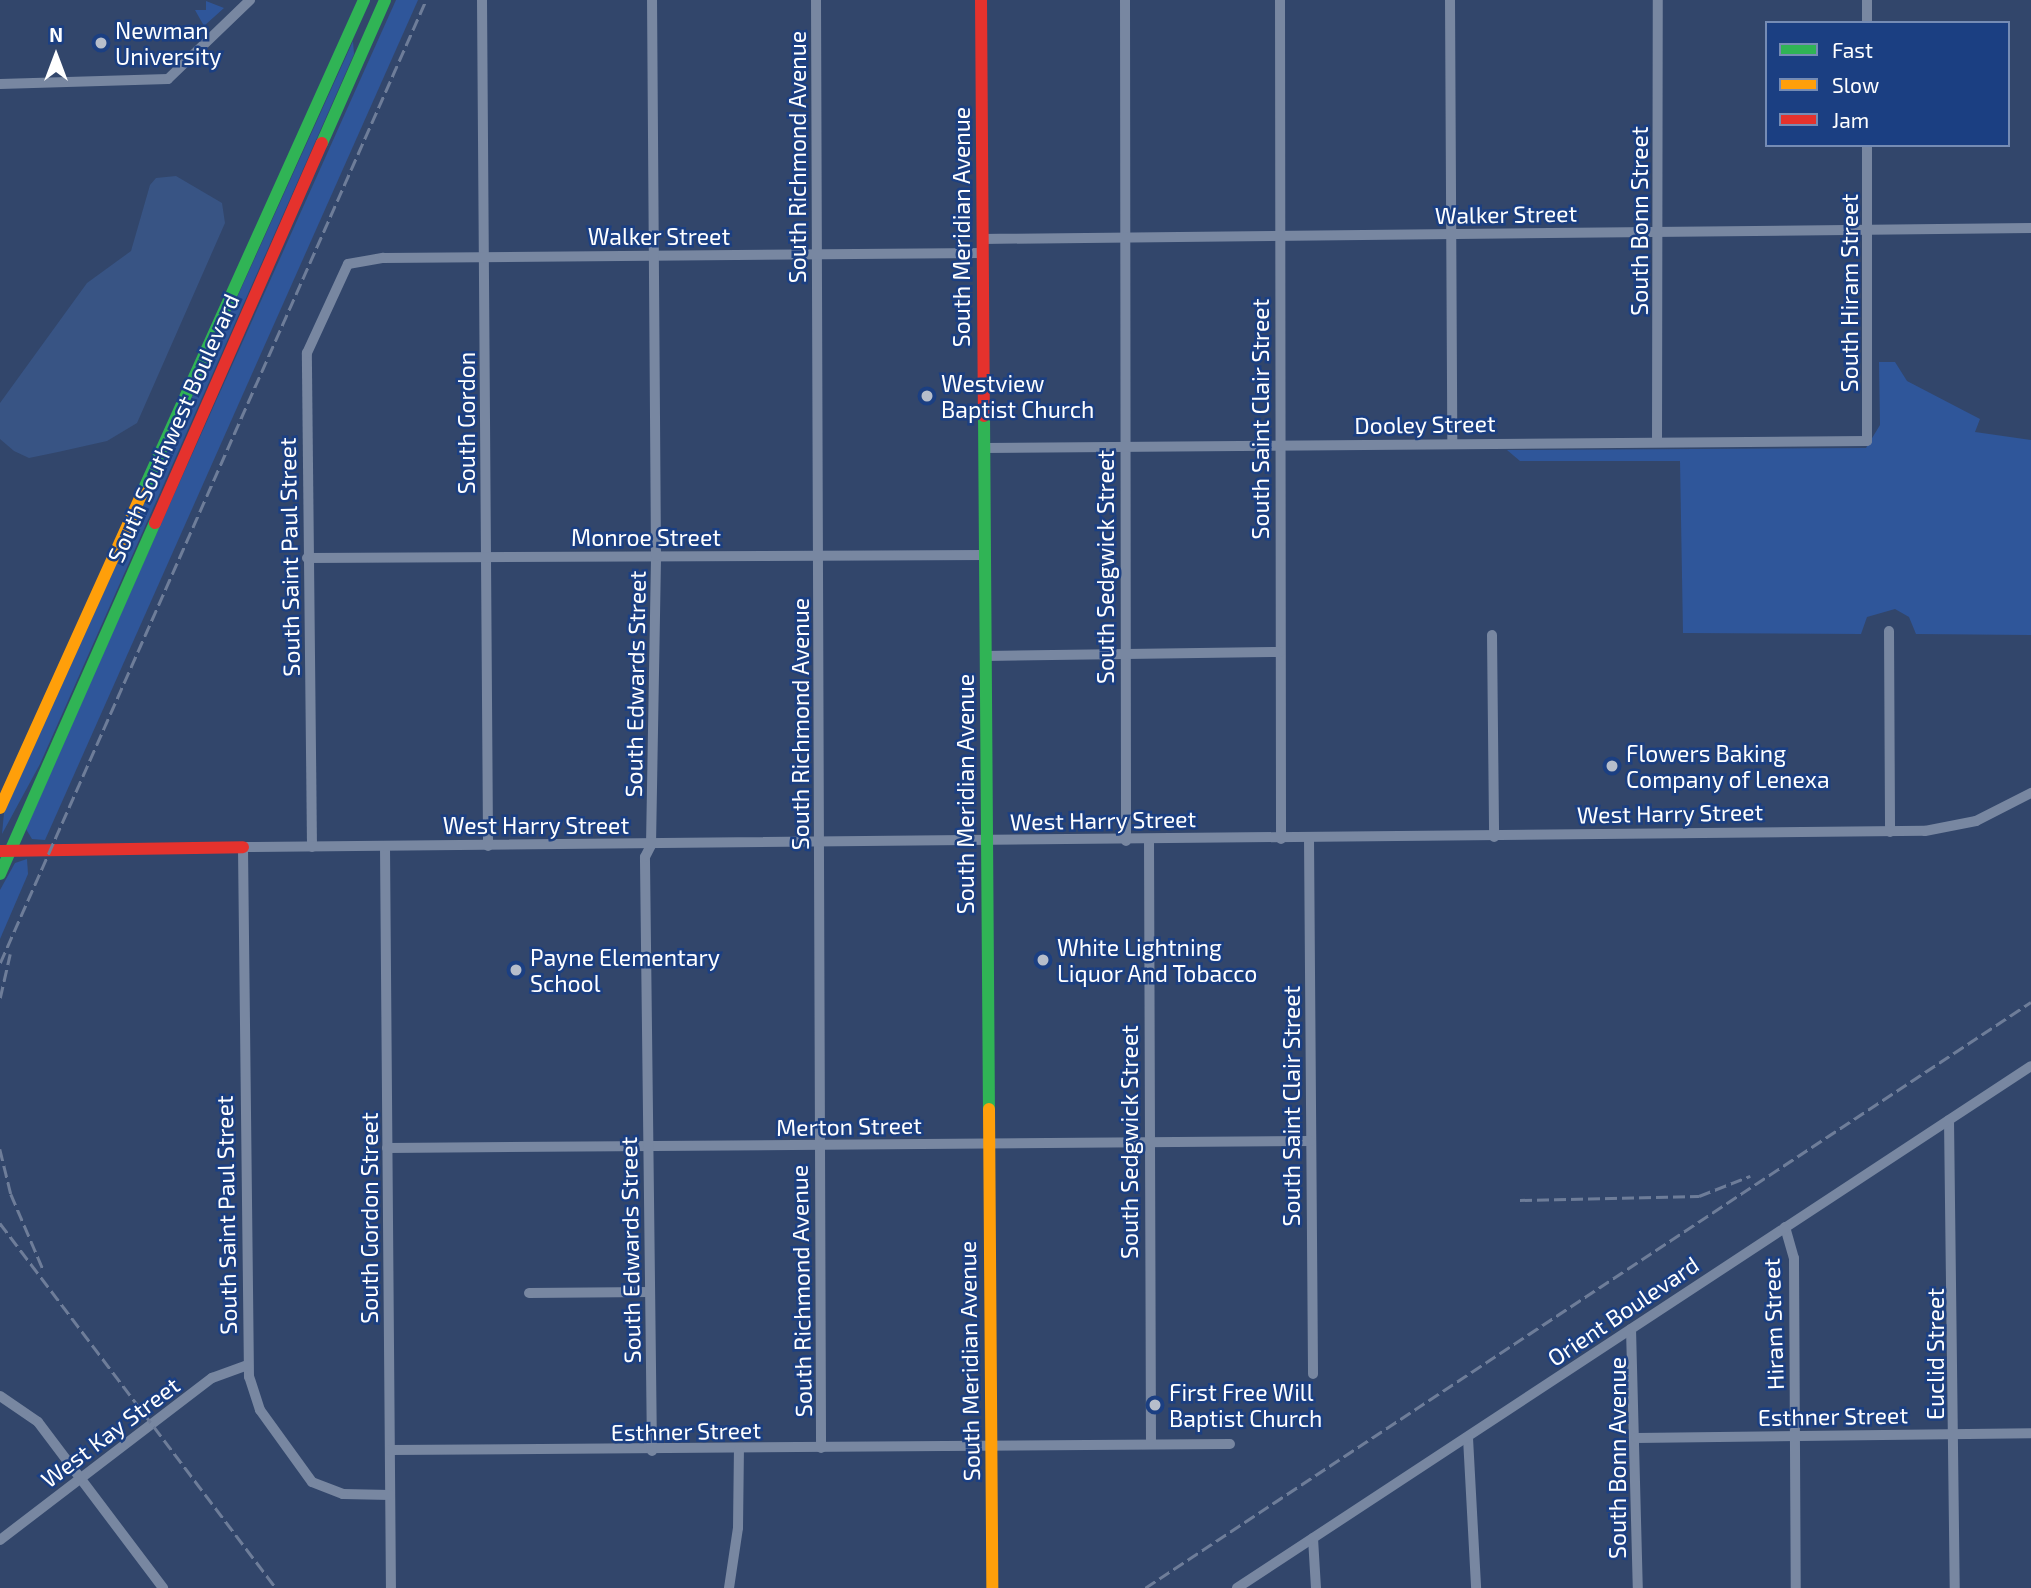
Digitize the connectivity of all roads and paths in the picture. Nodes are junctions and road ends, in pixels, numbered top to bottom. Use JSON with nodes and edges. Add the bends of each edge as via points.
{"nodes":[{"id":1,"x":250,"y":0,"type":"edge"},
{"id":2,"x":364,"y":0,"type":"edge"},
{"id":3,"x":385,"y":0,"type":"edge"},
{"id":4,"x":482,"y":0,"type":"edge"},
{"id":5,"x":652,"y":0,"type":"edge"},
{"id":6,"x":816,"y":0,"type":"edge"},
{"id":7,"x":981,"y":0,"type":"edge"},
{"id":8,"x":1125,"y":0,"type":"edge"},
{"id":9,"x":1280,"y":0,"type":"edge"},
{"id":10,"x":1450,"y":0,"type":"edge"},
{"id":11,"x":1658,"y":0,"type":"edge"},
{"id":12,"x":1867,"y":0,"type":"edge"},
{"id":13,"x":1867,"y":21,"type":"edge"},
{"id":14,"x":0,"y":84,"type":"edge"},
{"id":15,"x":1867,"y":147,"type":"edge"},
{"id":16,"x":2031,"y":228,"type":"edge"},
{"id":17,"x":1868,"y":230,"type":"junction"},
{"id":18,"x":1658,"y":232,"type":"junction"},
{"id":19,"x":1447,"y":234,"type":"junction"},
{"id":20,"x":1279,"y":237,"type":"junction"},
{"id":21,"x":1126,"y":238,"type":"junction"},
{"id":22,"x":982,"y":239,"type":"junction"},
{"id":23,"x":982,"y":253,"type":"junction"},
{"id":24,"x":817,"y":254,"type":"junction"},
{"id":25,"x":654,"y":255,"type":"junction"},
{"id":26,"x":484,"y":256,"type":"junction"},
{"id":27,"x":341,"y":273,"type":"joint"},
{"id":28,"x":1867,"y":441,"type":"joint"},
{"id":29,"x":1657,"y":442,"type":"junction"},
{"id":30,"x":1452,"y":443,"type":"junction"},
{"id":31,"x":1279,"y":446,"type":"junction"},
{"id":32,"x":1125,"y":447,"type":"junction"},
{"id":33,"x":984,"y":448,"type":"junction"},
{"id":34,"x":820,"y":555,"type":"junction"},
{"id":35,"x":985,"y":555,"type":"junction"},
{"id":36,"x":486,"y":556,"type":"junction"},
{"id":37,"x":656,"y":556,"type":"junction"},
{"id":38,"x":307,"y":558,"type":"junction"},
{"id":39,"x":1889,"y":631,"type":"dead end"},
{"id":40,"x":1492,"y":635,"type":"dead end"},
{"id":41,"x":1280,"y":652,"type":"junction"},
{"id":42,"x":1124,"y":654,"type":"junction"},
{"id":43,"x":985,"y":656,"type":"junction"},
{"id":44,"x":2031,"y":793,"type":"edge"},
{"id":45,"x":0,"y":808,"type":"edge"},
{"id":46,"x":1889,"y":832,"type":"junction"},
{"id":47,"x":1493,"y":837,"type":"junction"},
{"id":48,"x":1309,"y":838,"type":"junction"},
{"id":49,"x":1280,"y":839,"type":"junction"},
{"id":50,"x":1149,"y":840,"type":"junction"},
{"id":51,"x":1126,"y":841,"type":"junction"},
{"id":52,"x":985,"y":843,"type":"junction"},
{"id":53,"x":818,"y":844,"type":"junction"},
{"id":54,"x":651,"y":845,"type":"junction"},
{"id":55,"x":488,"y":846,"type":"junction"},
{"id":56,"x":243,"y":847,"type":"junction"},
{"id":57,"x":312,"y":847,"type":"junction"},
{"id":58,"x":385,"y":847,"type":"junction"},
{"id":59,"x":5,"y":850,"type":"edge"},
{"id":60,"x":0,"y":874,"type":"edge"},
{"id":61,"x":2031,"y":1066,"type":"edge"},
{"id":62,"x":1949,"y":1120,"type":"junction"},
{"id":63,"x":1311,"y":1141,"type":"junction"},
{"id":64,"x":1148,"y":1143,"type":"junction"},
{"id":65,"x":988,"y":1144,"type":"junction"},
{"id":66,"x":818,"y":1146,"type":"junction"},
{"id":67,"x":387,"y":1147,"type":"junction"},
{"id":68,"x":648,"y":1147,"type":"junction"},
{"id":69,"x":1785,"y":1227,"type":"junction"},
{"id":70,"x":529,"y":1293,"type":"dead end"},
{"id":71,"x":649,"y":1293,"type":"junction"},
{"id":72,"x":1631,"y":1329,"type":"junction"},
{"id":73,"x":248,"y":1365,"type":"junction"},
{"id":74,"x":1313,"y":1374,"type":"dead end"},
{"id":75,"x":0,"y":1396,"type":"edge"},
{"id":76,"x":1954,"y":1433,"type":"junction"},
{"id":77,"x":2031,"y":1433,"type":"edge"},
{"id":78,"x":1795,"y":1436,"type":"junction"},
{"id":79,"x":1468,"y":1438,"type":"junction"},
{"id":80,"x":1636,"y":1438,"type":"junction"},
{"id":81,"x":1151,"y":1444,"type":"junction"},
{"id":82,"x":1230,"y":1444,"type":"dead end"},
{"id":83,"x":991,"y":1445,"type":"junction"},
{"id":84,"x":821,"y":1448,"type":"junction"},
{"id":85,"x":390,"y":1450,"type":"junction"},
{"id":86,"x":739,"y":1450,"type":"junction"},
{"id":87,"x":652,"y":1451,"type":"junction"},
{"id":88,"x":82,"y":1478,"type":"junction"},
{"id":89,"x":390,"y":1495,"type":"junction"},
{"id":90,"x":1313,"y":1538,"type":"junction"},
{"id":91,"x":0,"y":1540,"type":"edge"},
{"id":92,"x":163,"y":1588,"type":"edge"},
{"id":93,"x":391,"y":1588,"type":"edge"},
{"id":94,"x":729,"y":1588,"type":"edge"},
{"id":95,"x":992,"y":1588,"type":"edge"},
{"id":96,"x":1237,"y":1588,"type":"edge"},
{"id":97,"x":1316,"y":1588,"type":"edge"},
{"id":98,"x":1476,"y":1588,"type":"edge"},
{"id":99,"x":1638,"y":1588,"type":"edge"},
{"id":100,"x":1796,"y":1588,"type":"edge"},
{"id":101,"x":1955,"y":1588,"type":"edge"}],
"edges":[{"from":1,"to":14,"type":"street","via":[[168,79]]},
{"from":2,"to":45,"type":"main road","name":"South Southwest Boulevard"},
{"from":3,"to":59,"type":"main road","name":"South Southwest Boulevard"},
{"from":4,"to":26,"type":"street","name":"South Gordon"},
{"from":5,"to":25,"type":"street","name":"South Edwards Street"},
{"from":6,"to":24,"type":"street","name":"South Richmond Avenue"},
{"from":7,"to":22,"type":"main road","name":"South Meridian Avenue"},
{"from":8,"to":21,"type":"street","name":"South Sedgwick Street"},
{"from":9,"to":20,"type":"street","name":"South Saint Clair Street"},
{"from":10,"to":19,"type":"street"},
{"from":11,"to":18,"type":"street","name":"South Bonn Street"},
{"from":12,"to":13,"type":"street"},
{"from":15,"to":17,"type":"street","name":"South Hiram Street"},
{"from":16,"to":17,"type":"street","name":"Walker Street"},
{"from":17,"to":18,"type":"street","name":"Walker Street"},
{"from":17,"to":28,"type":"street","name":"South Hiram Street"},
{"from":18,"to":19,"type":"street","name":"Walker Street"},
{"from":18,"to":29,"type":"street","name":"South Bonn Street"},
{"from":19,"to":20,"type":"street","name":"Walker Street"},
{"from":19,"to":30,"type":"street"},
{"from":20,"to":21,"type":"street","name":"Walker Street"},
{"from":20,"to":31,"type":"street","name":"South Saint Clair Street"},
{"from":21,"to":22,"type":"street","name":"Walker Street"},
{"from":21,"to":32,"type":"street","name":"South Sedgwick Street"},
{"from":22,"to":23,"type":"main road","name":"South Meridian Avenue"},
{"from":23,"to":24,"type":"street","name":"Walker Street"},
{"from":23,"to":33,"type":"main road","name":"South Meridian Avenue"},
{"from":24,"to":25,"type":"street","name":"Walker Street"},
{"from":24,"to":34,"type":"street","name":"South Richmond Avenue"},
{"from":25,"to":26,"type":"street","name":"Walker Street"},
{"from":25,"to":37,"type":"street","name":"South Edwards Street"},
{"from":26,"to":27,"type":"street","name":"Walker Street","via":[[358,260]]},
{"from":26,"to":36,"type":"street","name":"South Gordon"},
{"from":27,"to":38,"type":"street","name":"South Saint Paul Street","via":[[307,353]]},
{"from":28,"to":29,"type":"street","name":"Dooley Street"},
{"from":29,"to":30,"type":"street","name":"Dooley Street"},
{"from":30,"to":31,"type":"street","name":"Dooley Street"},
{"from":31,"to":32,"type":"street","name":"Dooley Street"},
{"from":31,"to":41,"type":"street","name":"South Saint Clair Street"},
{"from":32,"to":33,"type":"street","name":"Dooley Street"},
{"from":32,"to":42,"type":"street","name":"South Sedgwick Street"},
{"from":33,"to":35,"type":"main road","name":"South Meridian Avenue"},
{"from":34,"to":35,"type":"street","name":"Monroe Street"},
{"from":34,"to":37,"type":"street","name":"Monroe Street"},
{"from":34,"to":53,"type":"street","name":"South Richmond Avenue"},
{"from":35,"to":43,"type":"main road","name":"South Meridian Avenue"},
{"from":36,"to":37,"type":"street","name":"Monroe Street"},
{"from":36,"to":38,"type":"street","name":"Monroe Street"},
{"from":36,"to":55,"type":"street","name":"South Gordon"},
{"from":37,"to":54,"type":"street","name":"South Edwards Street"},
{"from":38,"to":57,"type":"street","name":"South Saint Paul Street"},
{"from":39,"to":46,"type":"street"},
{"from":40,"to":47,"type":"street"},
{"from":41,"to":42,"type":"street"},
{"from":41,"to":49,"type":"street","name":"South Saint Clair Street"},
{"from":42,"to":43,"type":"street"},
{"from":42,"to":51,"type":"street","name":"South Sedgwick Street"},
{"from":43,"to":52,"type":"main road","name":"South Meridian Avenue"},
{"from":44,"to":46,"type":"street","name":"West Harry Street","via":[[1958,826]]},
{"from":46,"to":47,"type":"street","name":"West Harry Street"},
{"from":47,"to":48,"type":"street","name":"West Harry Street"},
{"from":48,"to":49,"type":"street","name":"West Harry Street"},
{"from":48,"to":63,"type":"street","name":"South Saint Clair Street"},
{"from":49,"to":50,"type":"street","name":"West Harry Street"},
{"from":50,"to":51,"type":"street","name":"West Harry Street"},
{"from":50,"to":64,"type":"street","name":"South Sedgwick Street"},
{"from":51,"to":52,"type":"street","name":"West Harry Street"},
{"from":52,"to":53,"type":"street","name":"West Harry Street"},
{"from":52,"to":65,"type":"main road","name":"South Meridian Avenue"},
{"from":53,"to":54,"type":"street","name":"West Harry Street"},
{"from":53,"to":66,"type":"street","name":"South Richmond Avenue"},
{"from":54,"to":55,"type":"street","name":"West Harry Street"},
{"from":54,"to":68,"type":"street","name":"South Edwards Street","via":[[645,857]]},
{"from":55,"to":58,"type":"street","name":"West Harry Street"},
{"from":56,"to":57,"type":"street","name":"West Harry Street"},
{"from":56,"to":59,"type":"main road","name":"West Harry Street"},
{"from":56,"to":73,"type":"street","name":"South Saint Paul Street"},
{"from":57,"to":58,"type":"street","name":"West Harry Street"},
{"from":58,"to":67,"type":"street","name":"South Gordon Street"},
{"from":59,"to":60,"type":"main road","name":"South Southwest Boulevard"},
{"from":61,"to":62,"type":"street","name":"Orient Boulevard"},
{"from":62,"to":69,"type":"street","name":"Orient Boulevard"},
{"from":62,"to":76,"type":"street","name":"Euclid Street"},
{"from":63,"to":64,"type":"street","name":"Merton Street"},
{"from":63,"to":74,"type":"street","name":"South Saint Clair Street"},
{"from":64,"to":65,"type":"street","name":"Merton Street"},
{"from":64,"to":81,"type":"street","name":"South Sedgwick Street"},
{"from":65,"to":66,"type":"street","name":"Merton Street"},
{"from":65,"to":83,"type":"main road","name":"South Meridian Avenue"},
{"from":66,"to":68,"type":"street","name":"Merton Street"},
{"from":66,"to":84,"type":"street","name":"South Richmond Avenue"},
{"from":67,"to":68,"type":"street","name":"Merton Street"},
{"from":67,"to":85,"type":"street","name":"South Gordon Street"},
{"from":68,"to":71,"type":"street","name":"South Edwards Street"},
{"from":69,"to":72,"type":"street","name":"Orient Boulevard"},
{"from":69,"to":78,"type":"street","name":"Hiram Street","via":[[1794,1258]]},
{"from":70,"to":71,"type":"street"},
{"from":71,"to":87,"type":"street","name":"South Edwards Street"},
{"from":72,"to":79,"type":"street","name":"Orient Boulevard"},
{"from":72,"to":80,"type":"street","name":"South Bonn Avenue"},
{"from":73,"to":88,"type":"street","name":"West Kay Street","via":[[212,1378]]},
{"from":73,"to":89,"type":"street","name":"South Saint Paul Street","via":[[260,1410],[312,1482],[343,1494]]},
{"from":75,"to":88,"type":"street","via":[[38,1422]]},
{"from":76,"to":77,"type":"street","name":"Esthner Street"},
{"from":76,"to":78,"type":"street","name":"Esthner Street"},
{"from":76,"to":101,"type":"street","name":"Euclid Street"},
{"from":78,"to":80,"type":"street","name":"Esthner Street"},
{"from":78,"to":100,"type":"street","name":"Hiram Street"},
{"from":79,"to":90,"type":"street","name":"Orient Boulevard"},
{"from":79,"to":98,"type":"street"},
{"from":80,"to":99,"type":"street","name":"South Bonn Avenue"},
{"from":81,"to":82,"type":"street","name":"Esthner Street"},
{"from":81,"to":83,"type":"street","name":"Esthner Street"},
{"from":83,"to":84,"type":"street","name":"Esthner Street"},
{"from":83,"to":95,"type":"main road","name":"South Meridian Avenue"},
{"from":84,"to":86,"type":"street","name":"Esthner Street"},
{"from":85,"to":87,"type":"street","name":"Esthner Street"},
{"from":85,"to":89,"type":"street","name":"South Gordon Street"},
{"from":86,"to":87,"type":"street","name":"Esthner Street"},
{"from":86,"to":94,"type":"street","via":[[738,1528]]},
{"from":88,"to":91,"type":"street","name":"West Kay Street"},
{"from":88,"to":92,"type":"street"},
{"from":89,"to":93,"type":"street","name":"South Gordon Street"},
{"from":90,"to":96,"type":"street","name":"Orient Boulevard"},
{"from":90,"to":97,"type":"street"}]}
